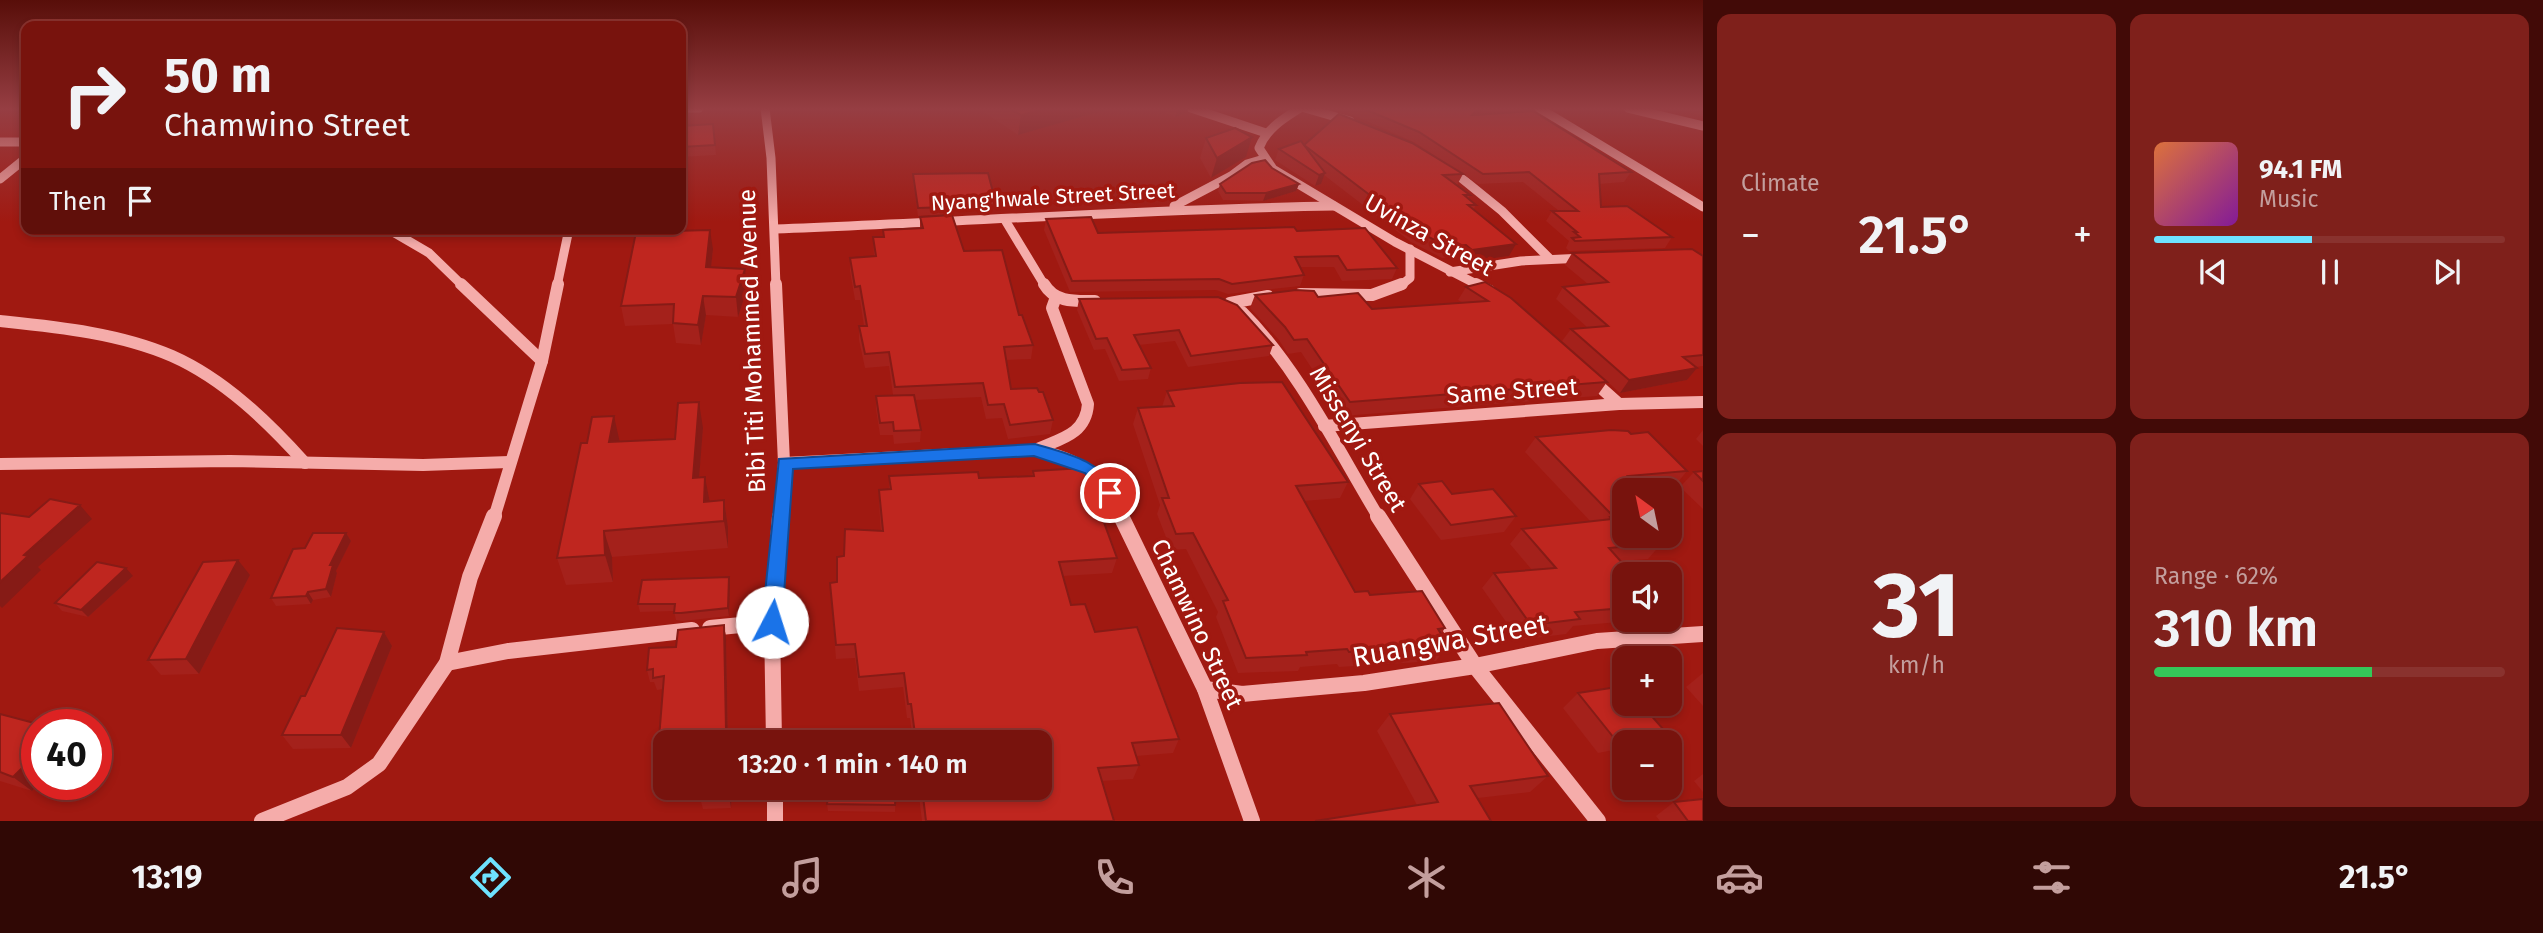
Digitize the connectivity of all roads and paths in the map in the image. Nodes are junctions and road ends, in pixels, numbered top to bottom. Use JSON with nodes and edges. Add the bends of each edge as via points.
{"nodes":[{"id":1,"x":770,"y":146,"type":"edge"},
{"id":2,"x":1260,"y":146,"type":"edge"},
{"id":3,"x":1602,"y":146,"type":"edge"},
{"id":4,"x":1264,"y":159,"type":"junction"},
{"id":5,"x":21,"y":162,"type":"edge"},
{"id":6,"x":1444,"y":165,"type":"edge"},
{"id":7,"x":0,"y":179,"type":"edge"},
{"id":8,"x":1334,"y":206,"type":"junction"},
{"id":9,"x":1703,"y":207,"type":"edge"},
{"id":10,"x":1167,"y":209,"type":"junction"},
{"id":11,"x":1005,"y":220,"type":"junction"},
{"id":12,"x":775,"y":229,"type":"junction"},
{"id":13,"x":398,"y":235,"type":"edge"},
{"id":14,"x":568,"y":235,"type":"edge"},
{"id":15,"x":1409,"y":249,"type":"junction"},
{"id":16,"x":1591,"y":258,"type":"edge"},
{"id":17,"x":1550,"y":259,"type":"junction"},
{"id":18,"x":1450,"y":271,"type":"junction"},
{"id":19,"x":1056,"y":297,"type":"junction"},
{"id":20,"x":1497,"y":297,"type":"edge"},
{"id":21,"x":1216,"y":299,"type":"edge"},
{"id":22,"x":1111,"y":301,"type":"edge"},
{"id":23,"x":1230,"y":303,"type":"junction"},
{"id":24,"x":0,"y":321,"type":"edge"},
{"id":25,"x":542,"y":361,"type":"junction"},
{"id":26,"x":1580,"y":368,"type":"edge"},
{"id":27,"x":1703,"y":402,"type":"edge"},
{"id":28,"x":1619,"y":404,"type":"junction"},
{"id":29,"x":1324,"y":426,"type":"junction"},
{"id":30,"x":1035,"y":450,"type":"junction"},
{"id":31,"x":509,"y":461,"type":"junction"},
{"id":32,"x":305,"y":463,"type":"junction"},
{"id":33,"x":785,"y":463,"type":"junction"},
{"id":34,"x":0,"y":464,"type":"edge"},
{"id":35,"x":772,"y":622,"type":"junction"},
{"id":36,"x":1703,"y":634,"type":"edge"},
{"id":37,"x":447,"y":663,"type":"junction"},
{"id":38,"x":1475,"y":666,"type":"junction"},
{"id":39,"x":1205,"y":689,"type":"junction"},
{"id":40,"x":774,"y":730,"type":"edge"},
{"id":41,"x":775,"y":800,"type":"edge"},
{"id":42,"x":262,"y":821,"type":"edge"},
{"id":43,"x":775,"y":821,"type":"edge"},
{"id":44,"x":1252,"y":821,"type":"edge"},
{"id":45,"x":1598,"y":821,"type":"edge"}],
"edges":[{"from":1,"to":12,"type":"street","name":"Bibi Titi Mohammed Avenue"},
{"from":2,"to":4,"type":"street"},
{"from":3,"to":9,"type":"street"},
{"from":4,"to":8,"type":"street","name":"Uvinza Street"},
{"from":4,"to":10,"type":"street"},
{"from":5,"to":7,"type":"street"},
{"from":6,"to":17,"type":"street","via":[[1502,211]]},
{"from":8,"to":10,"type":"street","name":"Nyang'hwale Street Street"},
{"from":8,"to":15,"type":"street","name":"Uvinza Street"},
{"from":10,"to":11,"type":"street","name":"Nyang'hwale Street Street"},
{"from":11,"to":12,"type":"street","name":"Nyang'hwale Street Street"},
{"from":11,"to":19,"type":"street"},
{"from":12,"to":33,"type":"street","name":"Bibi Titi Mohammed Avenue"},
{"from":13,"to":25,"type":"street","via":[[429,253]]},
{"from":14,"to":25,"type":"street"},
{"from":15,"to":18,"type":"street","name":"Uvinza Street"},
{"from":15,"to":23,"type":"street","via":[[1410,278],[1394,290],[1367,296],[1285,295]]},
{"from":16,"to":17,"type":"street"},
{"from":17,"to":18,"type":"street"},
{"from":18,"to":20,"type":"street","name":"Uvinza Street"},
{"from":19,"to":22,"type":"street","via":[[1072,302]]},
{"from":19,"to":30,"type":"street","via":[[1052,308],[1088,404],[1088,415],[1083,427]]},
{"from":21,"to":23,"type":"street","name":"Missenyi Street"},
{"from":23,"to":29,"type":"street","name":"Missenyi Street","via":[[1273,346]]},
{"from":24,"to":32,"type":"street","via":[[125,342],[191,366],[273,426]]},
{"from":25,"to":31,"type":"street"},
{"from":26,"to":28,"type":"street"},
{"from":27,"to":28,"type":"street","name":"Same Street"},
{"from":28,"to":29,"type":"street","name":"Same Street"},
{"from":29,"to":38,"type":"street","name":"Missenyi Street"},
{"from":30,"to":33,"type":"street","name":"Chamwino Street"},
{"from":30,"to":39,"type":"street","name":"Chamwino Street","via":[[1091,469],[1103,482]]},
{"from":31,"to":32,"type":"street"},
{"from":31,"to":37,"type":"street"},
{"from":32,"to":34,"type":"street"},
{"from":33,"to":35,"type":"street","name":"Bibi Titi Mohammed Avenue"},
{"from":35,"to":37,"type":"street","via":[[508,651]]},
{"from":35,"to":40,"type":"street","name":"Bibi Titi Mohammed Avenue"},
{"from":36,"to":38,"type":"street","name":"Ruangwa Street","via":[[1597,641]]},
{"from":37,"to":42,"type":"street","via":[[379,764],[347,787]]},
{"from":38,"to":39,"type":"street","name":"Ruangwa Street","via":[[1292,690],[1242,694]]},
{"from":38,"to":45,"type":"street","name":"Missenyi Street"},
{"from":39,"to":44,"type":"street","name":"Chamwino Street"},
{"from":41,"to":43,"type":"street"}]}
